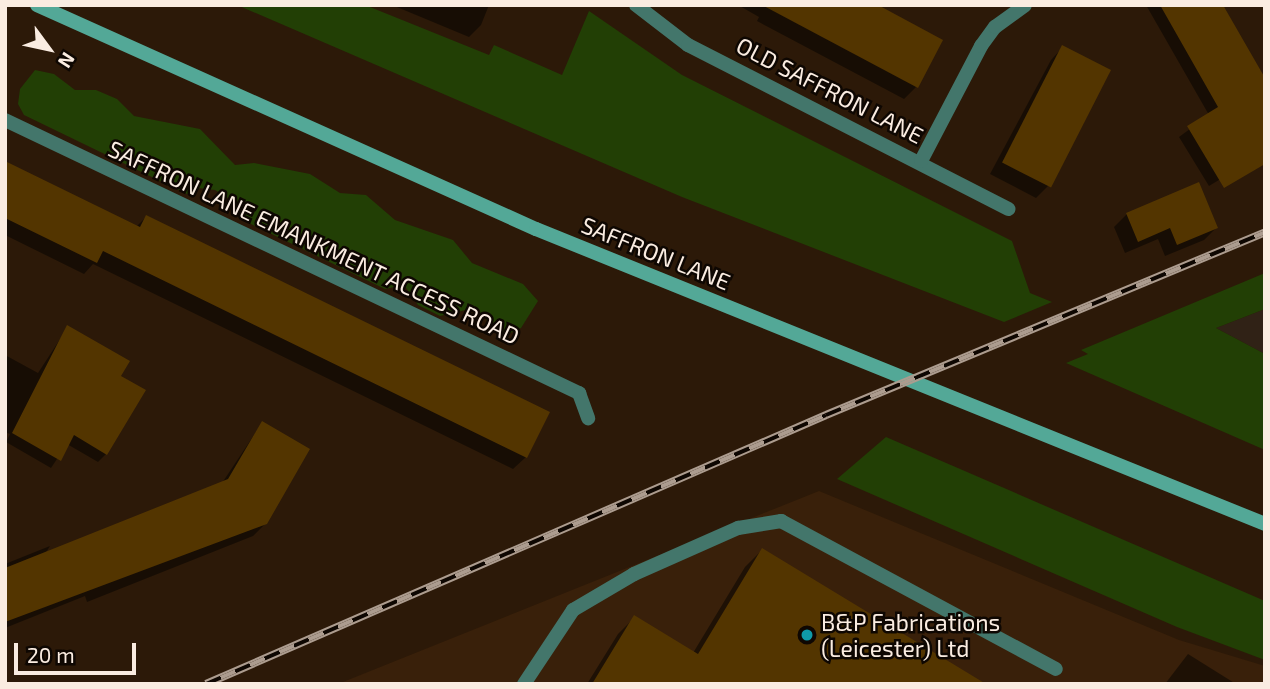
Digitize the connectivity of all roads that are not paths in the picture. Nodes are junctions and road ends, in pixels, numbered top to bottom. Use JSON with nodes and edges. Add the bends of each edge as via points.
{"nodes":[{"id":1,"x":37,"y":5,"type":"edge"},
{"id":2,"x":636,"y":5,"type":"edge"},
{"id":3,"x":1024,"y":5,"type":"edge"},
{"id":4,"x":5,"y":120,"type":"edge"},
{"id":5,"x":921,"y":161,"type":"junction"},
{"id":6,"x":1009,"y":209,"type":"dead end"},
{"id":7,"x":588,"y":418,"type":"dead end"},
{"id":8,"x":1265,"y":524,"type":"edge"},
{"id":9,"x":1056,"y":669,"type":"dead end"},
{"id":10,"x":524,"y":684,"type":"edge"}],
"edges":[{"from":1,"to":8,"type":"main road","name":"SAFFRON LANE","via":[[536,229]]},
{"from":2,"to":5,"type":"street","name":"OLD SAFFRON LANE","via":[[688,45]]},
{"from":3,"to":5,"type":"street","via":[[995,27],[981,46]]},
{"from":4,"to":7,"type":"street","name":"SAFFRON LANE EMANKMENT ACCESS ROAD","via":[[579,393]]},
{"from":5,"to":6,"type":"street","name":"OLD SAFFRON LANE"},
{"from":9,"to":10,"type":"street","via":[[781,521],[738,528],[634,574],[573,610]]}]}
